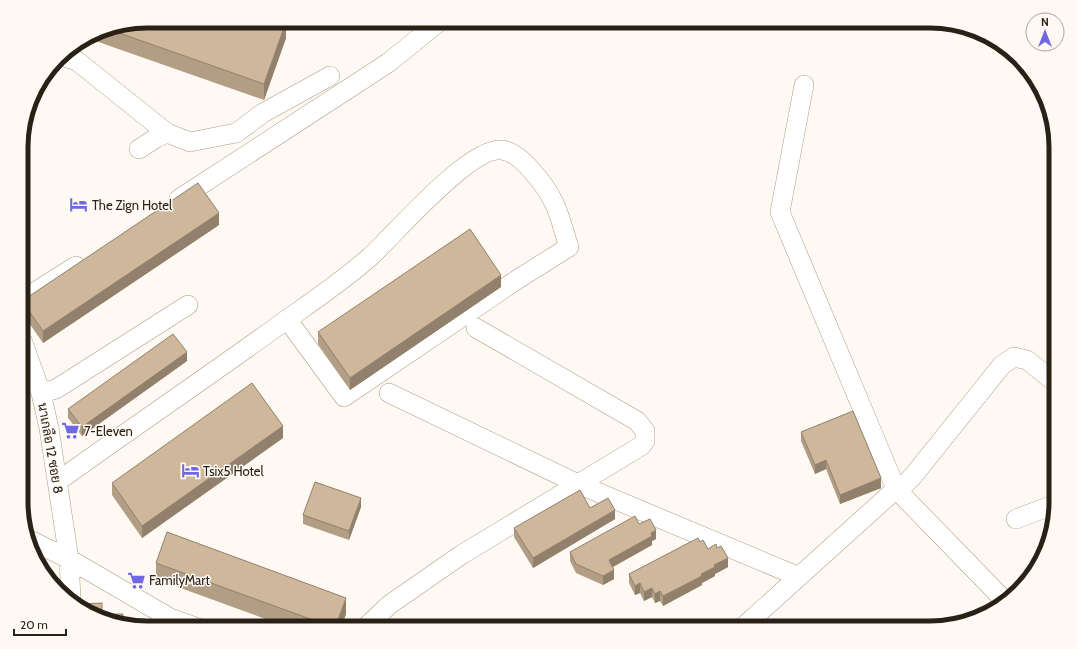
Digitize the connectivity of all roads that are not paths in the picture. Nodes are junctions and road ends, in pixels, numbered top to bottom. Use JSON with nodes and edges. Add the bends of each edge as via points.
{"nodes":[{"id":1,"x":431,"y":28,"type":"edge"},
{"id":2,"x":67,"y":58,"type":"edge"},
{"id":3,"x":330,"y":76,"type":"dead end"},
{"id":4,"x":804,"y":84,"type":"dead end"},
{"id":5,"x":168,"y":133,"type":"junction"},
{"id":6,"x":140,"y":148,"type":"dead end"},
{"id":7,"x":162,"y":210,"type":"edge"},
{"id":8,"x":89,"y":257,"type":"edge"},
{"id":9,"x":28,"y":296,"type":"edge"},
{"id":10,"x":188,"y":305,"type":"dead end"},
{"id":11,"x":287,"y":319,"type":"junction"},
{"id":12,"x":476,"y":328,"type":"dead end"},
{"id":13,"x":28,"y":357,"type":"edge"},
{"id":14,"x":1049,"y":377,"type":"edge"},
{"id":15,"x":41,"y":393,"type":"junction"},
{"id":16,"x":389,"y":393,"type":"dead end"},
{"id":17,"x":58,"y":482,"type":"junction"},
{"id":18,"x":578,"y":484,"type":"junction"},
{"id":19,"x":897,"y":490,"type":"junction"},
{"id":20,"x":1049,"y":507,"type":"edge"},
{"id":21,"x":1016,"y":519,"type":"dead end"},
{"id":22,"x":34,"y":542,"type":"edge"},
{"id":23,"x":69,"y":558,"type":"junction"},
{"id":24,"x":797,"y":576,"type":"junction"},
{"id":25,"x":71,"y":593,"type":"edge"},
{"id":26,"x":1001,"y":597,"type":"edge"},
{"id":27,"x":167,"y":621,"type":"edge"},
{"id":28,"x":372,"y":621,"type":"edge"},
{"id":29,"x":749,"y":621,"type":"edge"}],
"edges":[{"from":1,"to":7,"type":"street","via":[[388,63]]},
{"from":2,"to":5,"type":"street","via":[[77,61]]},
{"from":3,"to":5,"type":"street","via":[[263,113],[236,133],[190,142]]},
{"from":4,"to":19,"type":"street","via":[[780,212]]},
{"from":5,"to":6,"type":"street"},
{"from":8,"to":9,"type":"street"},
{"from":10,"to":15,"type":"street","via":[[56,389]]},
{"from":11,"to":11,"type":"street","via":[[370,257],[463,167],[489,151],[512,152],[527,164],[554,204],[569,247],[344,397]]},
{"from":11,"to":17,"type":"street"},
{"from":12,"to":18,"type":"street","via":[[611,405],[642,426],[646,436],[641,446]]},
{"from":13,"to":15,"type":"street","name":"นาเกลือ 12 ซอย 8"},
{"from":14,"to":19,"type":"street","via":[[1027,360],[1014,357],[1002,365],[913,476]]},
{"from":15,"to":17,"type":"street","name":"นาเกลือ 12 ซอย 8"},
{"from":16,"to":18,"type":"street"},
{"from":17,"to":23,"type":"street","name":"นาเกลือ 12 ซอย 8"},
{"from":18,"to":24,"type":"street"},
{"from":18,"to":28,"type":"street","via":[[461,555],[389,605]]},
{"from":19,"to":24,"type":"street"},
{"from":19,"to":26,"type":"street"},
{"from":20,"to":21,"type":"street"},
{"from":22,"to":23,"type":"street"},
{"from":23,"to":25,"type":"street","name":"นาเกลือ 12 ซอย 8"},
{"from":23,"to":27,"type":"street"},
{"from":24,"to":29,"type":"street"}]}
